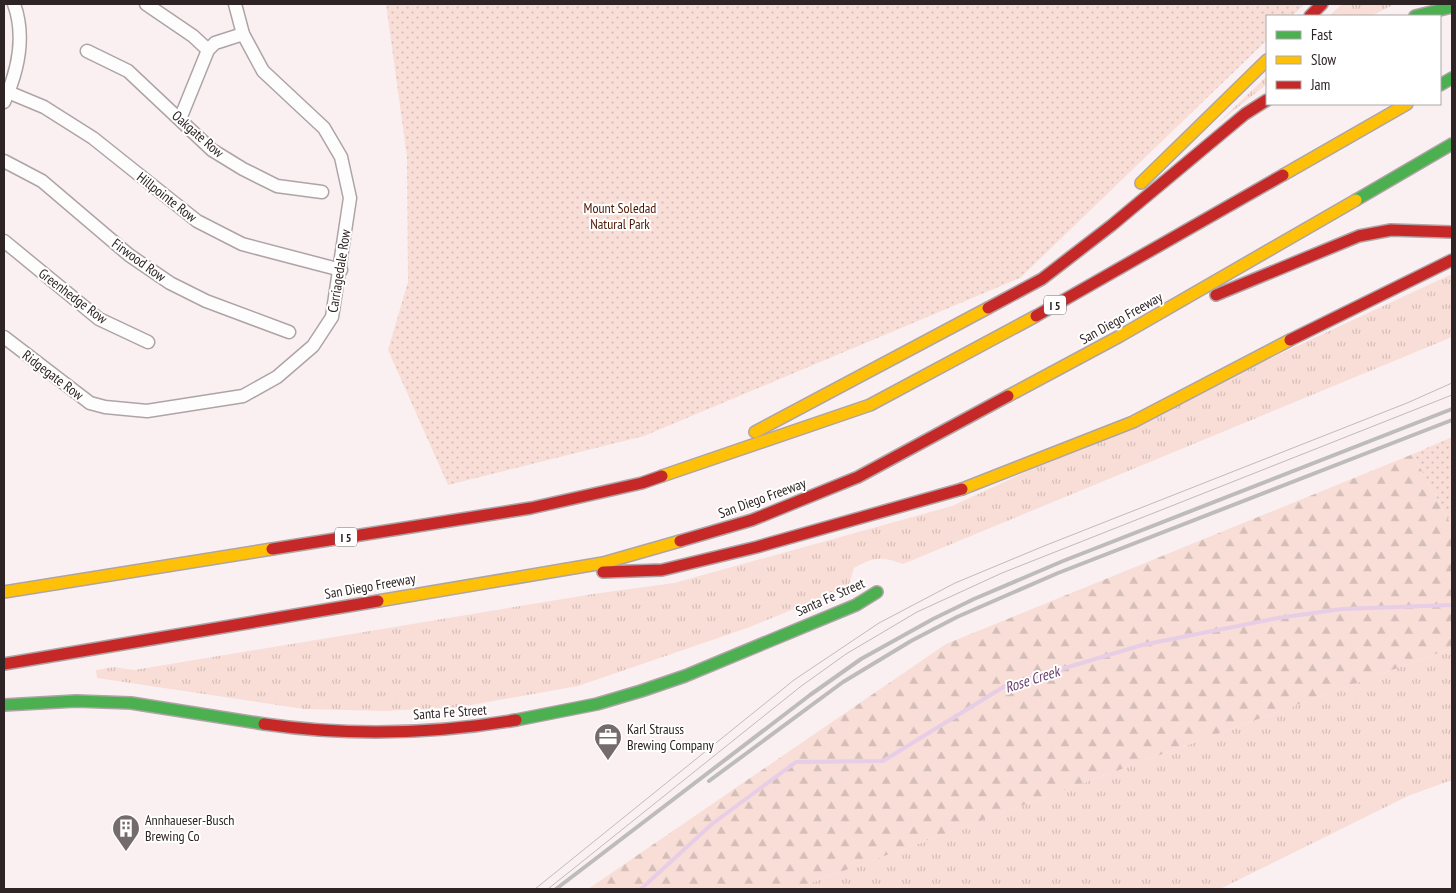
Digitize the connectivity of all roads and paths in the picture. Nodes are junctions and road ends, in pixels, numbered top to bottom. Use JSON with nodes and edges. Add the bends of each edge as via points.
{"nodes":[{"id":1,"x":14,"y":4,"type":"edge"},
{"id":2,"x":146,"y":4,"type":"edge"},
{"id":3,"x":235,"y":4,"type":"edge"},
{"id":4,"x":1322,"y":4,"type":"edge"},
{"id":5,"x":1452,"y":7,"type":"edge"},
{"id":6,"x":1311,"y":15,"type":"edge"},
{"id":7,"x":1419,"y":15,"type":"edge"},
{"id":8,"x":242,"y":34,"type":"junction"},
{"id":9,"x":208,"y":50,"type":"junction"},
{"id":10,"x":88,"y":51,"type":"dead end"},
{"id":11,"x":1266,"y":61,"type":"edge"},
{"id":12,"x":1452,"y":78,"type":"edge"},
{"id":13,"x":1441,"y":84,"type":"edge"},
{"id":14,"x":6,"y":97,"type":"edge"},
{"id":15,"x":1266,"y":101,"type":"edge"},
{"id":16,"x":1405,"y":105,"type":"edge"},
{"id":17,"x":180,"y":119,"type":"junction"},
{"id":18,"x":1452,"y":144,"type":"edge"},
{"id":19,"x":4,"y":162,"type":"edge"},
{"id":20,"x":322,"y":192,"type":"dead end"},
{"id":21,"x":1452,"y":232,"type":"edge"},
{"id":22,"x":4,"y":242,"type":"edge"},
{"id":23,"x":1452,"y":260,"type":"edge"},
{"id":24,"x":341,"y":270,"type":"junction"},
{"id":25,"x":1042,"y":279,"type":"junction"},
{"id":26,"x":289,"y":332,"type":"dead end"},
{"id":27,"x":1120,"y":336,"type":"junction"},
{"id":28,"x":4,"y":337,"type":"edge"},
{"id":29,"x":148,"y":342,"type":"dead end"},
{"id":30,"x":105,"y":407,"type":"joint"},
{"id":31,"x":686,"y":469,"type":"junction"},
{"id":32,"x":519,"y":576,"type":"junction"},
{"id":33,"x":4,"y":592,"type":"edge"},
{"id":34,"x":877,"y":592,"type":"dead end"},
{"id":35,"x":4,"y":664,"type":"edge"},
{"id":36,"x":4,"y":705,"type":"edge"}],
"edges":[{"from":1,"to":14,"type":"street","via":[[20,40],[16,74]]},
{"from":2,"to":9,"type":"street"},
{"from":3,"to":8,"type":"street","name":"Carriagedale Row"},
{"from":4,"to":6,"type":"main road"},
{"from":5,"to":7,"type":"main road"},
{"from":8,"to":9,"type":"street","via":[[215,43]]},
{"from":8,"to":24,"type":"street","name":"Carriagedale Row","via":[[263,71],[324,128],[341,157],[350,198]]},
{"from":9,"to":17,"type":"street"},
{"from":10,"to":17,"type":"street","name":"Oakgate Row","via":[[128,70]]},
{"from":11,"to":25,"type":"main road"},
{"from":12,"to":13,"type":"main road"},
{"from":14,"to":24,"type":"street","name":"Hillpointe Row","via":[[44,107],[93,138],[197,221],[242,244]]},
{"from":15,"to":25,"type":"main road","via":[[1245,114]]},
{"from":16,"to":31,"type":"main road","number":"I 5","via":[[1036,316],[870,405]]},
{"from":17,"to":20,"type":"street","name":"Oakgate Row","via":[[212,150],[243,170],[277,186]]},
{"from":18,"to":27,"type":"main road","name":"San Diego Freeway"},
{"from":19,"to":26,"type":"street","name":"Firwood Row","via":[[42,181],[128,255],[170,283],[206,301]]},
{"from":21,"to":27,"type":"main road","via":[[1391,230],[1359,236]]},
{"from":22,"to":29,"type":"street","name":"Greenhedge Row","via":[[99,319]]},
{"from":23,"to":32,"type":"main road","via":[[1231,369],[1133,422],[946,494],[662,570]]},
{"from":24,"to":30,"type":"street","name":"Carriagedale Row","via":[[332,317],[314,346],[277,377],[243,396],[147,411]]},
{"from":25,"to":31,"type":"main road"},
{"from":27,"to":32,"type":"main road","name":"San Diego Freeway","via":[[858,477],[752,520],[603,563]]},
{"from":28,"to":30,"type":"street","name":"Ridgegate Row","via":[[90,403]]},
{"from":31,"to":33,"type":"main road","number":"I 5","via":[[642,483],[531,508]]},
{"from":32,"to":35,"type":"main road","name":"San Diego Freeway"},
{"from":34,"to":36,"type":"main road","name":"Santa Fe Street","via":[[856,605],[638,691],[566,711],[475,727],[318,730],[260,725],[148,705],[55,700]]}]}
